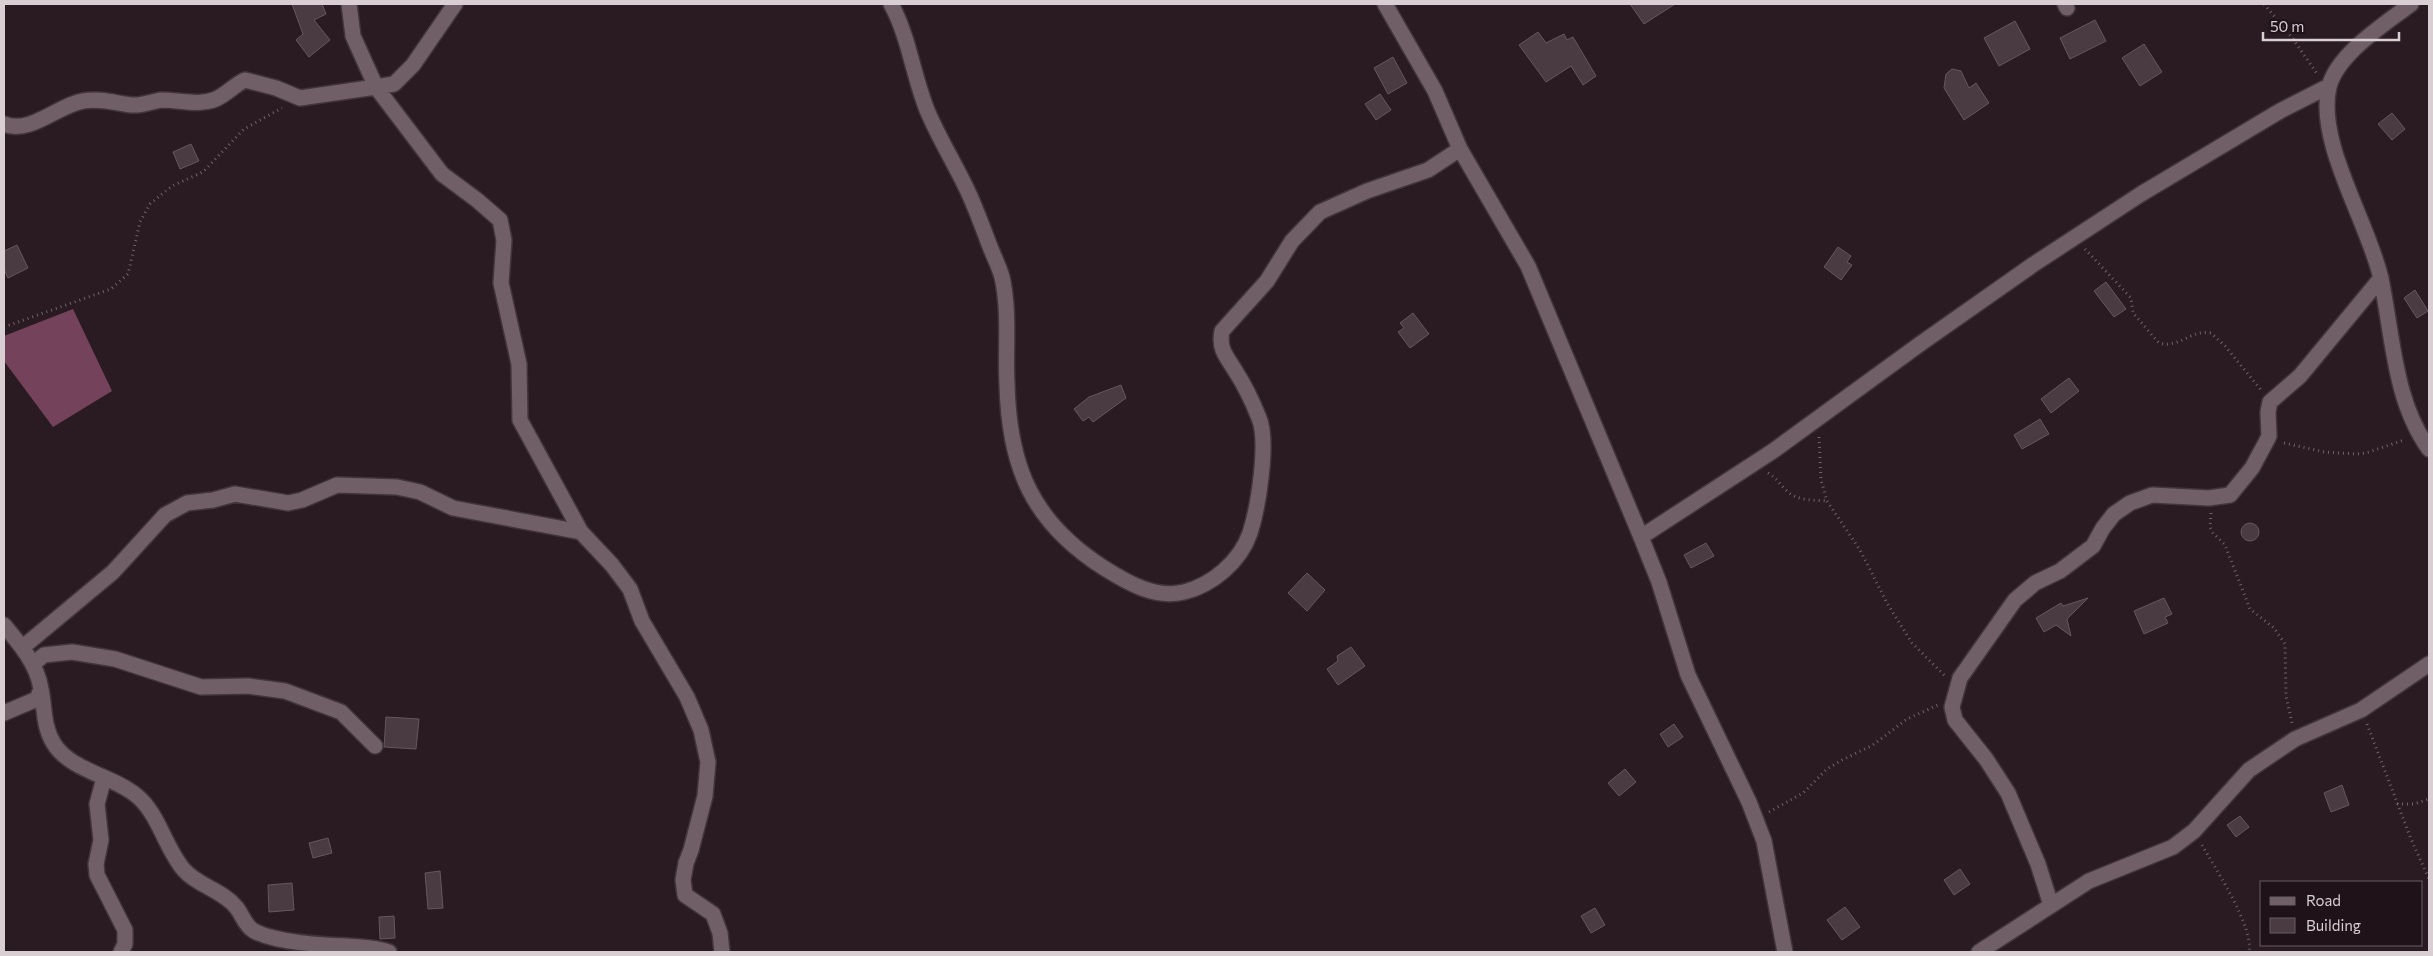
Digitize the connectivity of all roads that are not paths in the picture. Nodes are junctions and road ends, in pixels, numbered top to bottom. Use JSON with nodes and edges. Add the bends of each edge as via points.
{"nodes":[{"id":1,"x":348,"y":4,"type":"edge"},
{"id":2,"x":455,"y":4,"type":"edge"},
{"id":3,"x":891,"y":4,"type":"edge"},
{"id":4,"x":1384,"y":4,"type":"edge"},
{"id":5,"x":2410,"y":4,"type":"edge"},
{"id":6,"x":2327,"y":87,"type":"junction"},
{"id":7,"x":376,"y":88,"type":"junction"},
{"id":8,"x":4,"y":124,"type":"edge"},
{"id":9,"x":1460,"y":149,"type":"junction"},
{"id":10,"x":2381,"y":278,"type":"junction"},
{"id":11,"x":2429,"y":450,"type":"edge"},
{"id":12,"x":581,"y":532,"type":"junction"},
{"id":13,"x":1641,"y":537,"type":"junction"},
{"id":14,"x":4,"y":625,"type":"edge"},
{"id":15,"x":23,"y":647,"type":"junction"},
{"id":16,"x":33,"y":664,"type":"junction"},
{"id":17,"x":2429,"y":664,"type":"edge"},
{"id":18,"x":41,"y":689,"type":"junction"},
{"id":19,"x":4,"y":713,"type":"edge"},
{"id":20,"x":375,"y":746,"type":"dead end"},
{"id":21,"x":104,"y":778,"type":"junction"},
{"id":22,"x":2051,"y":905,"type":"junction"},
{"id":23,"x":121,"y":952,"type":"edge"},
{"id":24,"x":389,"y":952,"type":"edge"},
{"id":25,"x":722,"y":952,"type":"edge"},
{"id":26,"x":1785,"y":952,"type":"edge"},
{"id":27,"x":1979,"y":952,"type":"edge"}],
"edges":[{"from":1,"to":7,"type":"street","via":[[353,36]]},
{"from":2,"to":7,"type":"street","via":[[413,65],[394,84]]},
{"from":3,"to":9,"type":"street","via":[[927,110],[971,198],[1002,277],[1007,325],[1010,439],[1024,482],[1040,511],[1076,547],[1088,558],[1140,589],[1171,595],[1196,589],[1220,575],[1240,552],[1249,534],[1264,458],[1261,420],[1224,355],[1220,341],[1222,331],[1267,281],[1292,241],[1320,212],[1367,191],[1428,170]]},
{"from":4,"to":9,"type":"street","via":[[1435,91]]},
{"from":5,"to":6,"type":"street","via":[[2369,35],[2344,61]]},
{"from":6,"to":10,"type":"street","via":[[2326,114],[2334,147]]},
{"from":6,"to":13,"type":"street","via":[[2280,111],[2075,238],[1753,464]]},
{"from":7,"to":8,"type":"street","via":[[300,98],[245,80],[214,99],[202,102],[162,100],[133,105],[84,100],[69,103],[33,123]]},
{"from":7,"to":12,"type":"street","via":[[442,174],[500,220],[504,240],[501,283],[519,364],[520,420]]},
{"from":9,"to":13,"type":"street","via":[[1528,266]]},
{"from":10,"to":11,"type":"street","via":[[2407,406]]},
{"from":10,"to":22,"type":"street","via":[[2300,376],[2270,402],[2269,436],[2230,495],[2219,498],[2142,497],[2114,514],[2093,546],[2060,571],[2035,583],[2015,600],[1960,678],[1952,707],[1954,720],[1986,759],[2008,793],[2035,856]]},
{"from":12,"to":15,"type":"street","via":[[453,508],[420,492],[397,487],[337,485],[288,503],[235,494],[187,503],[165,515],[113,572]]},
{"from":12,"to":25,"type":"street","via":[[630,590],[642,621],[687,697],[701,730],[708,762],[705,796],[682,880],[685,895],[713,914]]},
{"from":13,"to":26,"type":"street","via":[[1659,582],[1688,675],[1749,802],[1764,841]]},
{"from":14,"to":15,"type":"street"},
{"from":15,"to":16,"type":"street"},
{"from":16,"to":18,"type":"street"},
{"from":16,"to":20,"type":"street","via":[[44,654],[72,652],[115,659],[201,687],[248,686],[285,691],[341,712]]},
{"from":17,"to":22,"type":"street","via":[[2361,710],[2295,739],[2249,770],[2194,831],[2173,847],[2090,882]]},
{"from":18,"to":19,"type":"street","via":[[37,699]]},
{"from":18,"to":21,"type":"street","via":[[43,715],[54,745],[79,765]]},
{"from":21,"to":23,"type":"street","via":[[97,804],[101,840],[96,864],[125,930],[125,944]]},
{"from":21,"to":24,"type":"street","via":[[121,784],[140,798],[183,870],[224,896],[252,930],[312,944]]},
{"from":22,"to":27,"type":"street"}]}
